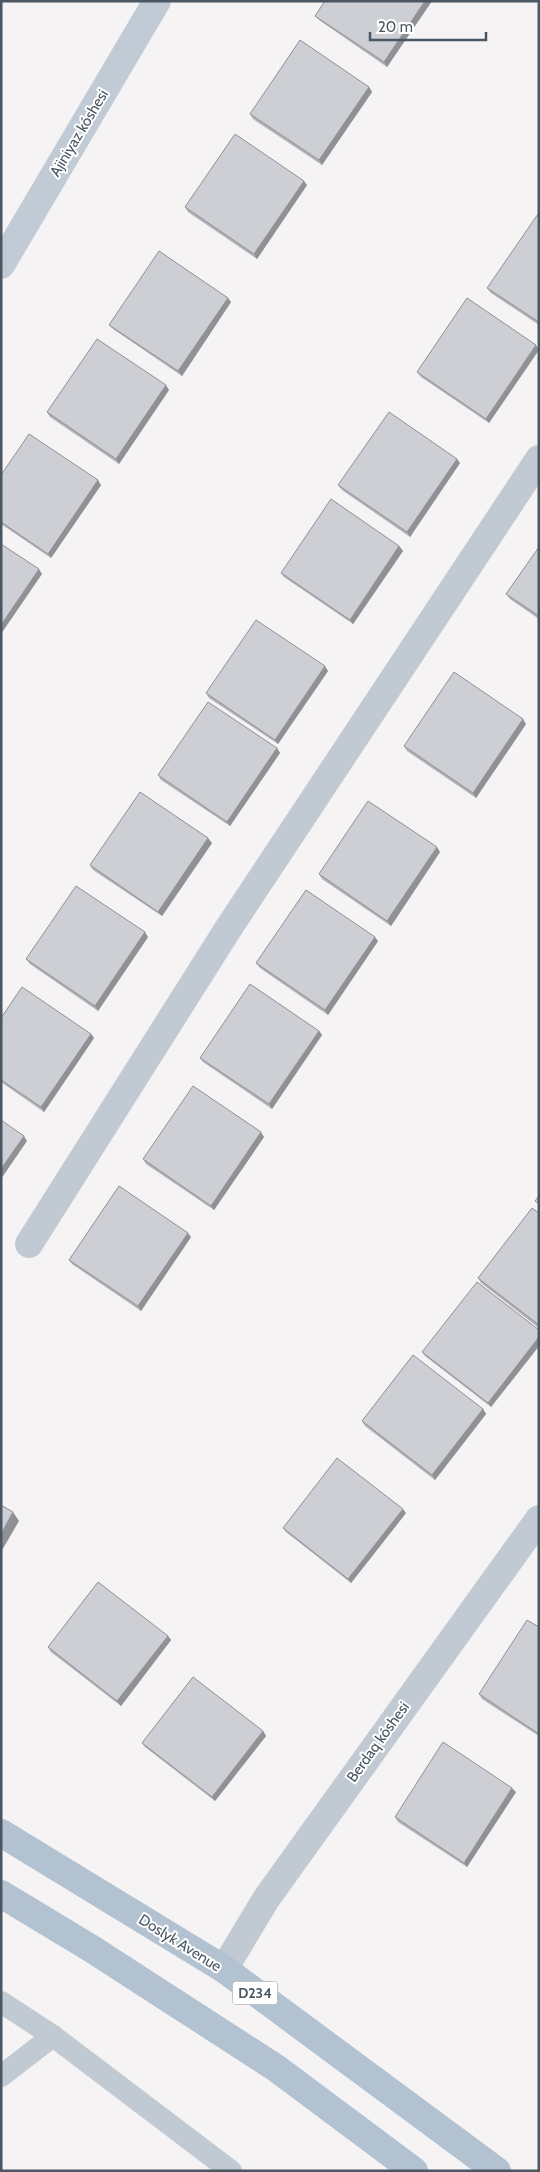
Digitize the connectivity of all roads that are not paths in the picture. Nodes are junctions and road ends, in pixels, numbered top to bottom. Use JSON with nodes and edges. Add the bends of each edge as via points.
{"nodes":[{"id":1,"x":157,"y":1,"type":"edge"},
{"id":2,"x":1,"y":265,"type":"edge"},
{"id":3,"x":539,"y":458,"type":"edge"},
{"id":4,"x":30,"y":1244,"type":"dead end"},
{"id":5,"x":539,"y":1519,"type":"edge"},
{"id":6,"x":1,"y":1833,"type":"edge"},
{"id":7,"x":1,"y":1894,"type":"edge"},
{"id":8,"x":224,"y":1969,"type":"junction"},
{"id":9,"x":1,"y":2002,"type":"edge"},
{"id":10,"x":53,"y":2036,"type":"junction"},
{"id":11,"x":1,"y":2076,"type":"edge"},
{"id":12,"x":231,"y":2171,"type":"edge"},
{"id":13,"x":414,"y":2171,"type":"edge"},
{"id":14,"x":497,"y":2171,"type":"edge"}],
"edges":[{"from":1,"to":2,"type":"street","name":"Ajiniyaz kóshesi"},
{"from":3,"to":4,"type":"street","via":[[228,929]]},
{"from":5,"to":8,"type":"street","name":"Berdaq kóshesi","via":[[266,1899]]},
{"from":6,"to":8,"type":"main road","name":"Doslyk Avenue","number":"D234"},
{"from":7,"to":13,"type":"main road","via":[[276,2068]]},
{"from":8,"to":14,"type":"main road","name":"Doslyk Avenue","number":"D234"},
{"from":9,"to":10,"type":"lane"},
{"from":10,"to":11,"type":"lane"},
{"from":10,"to":12,"type":"lane"}]}
